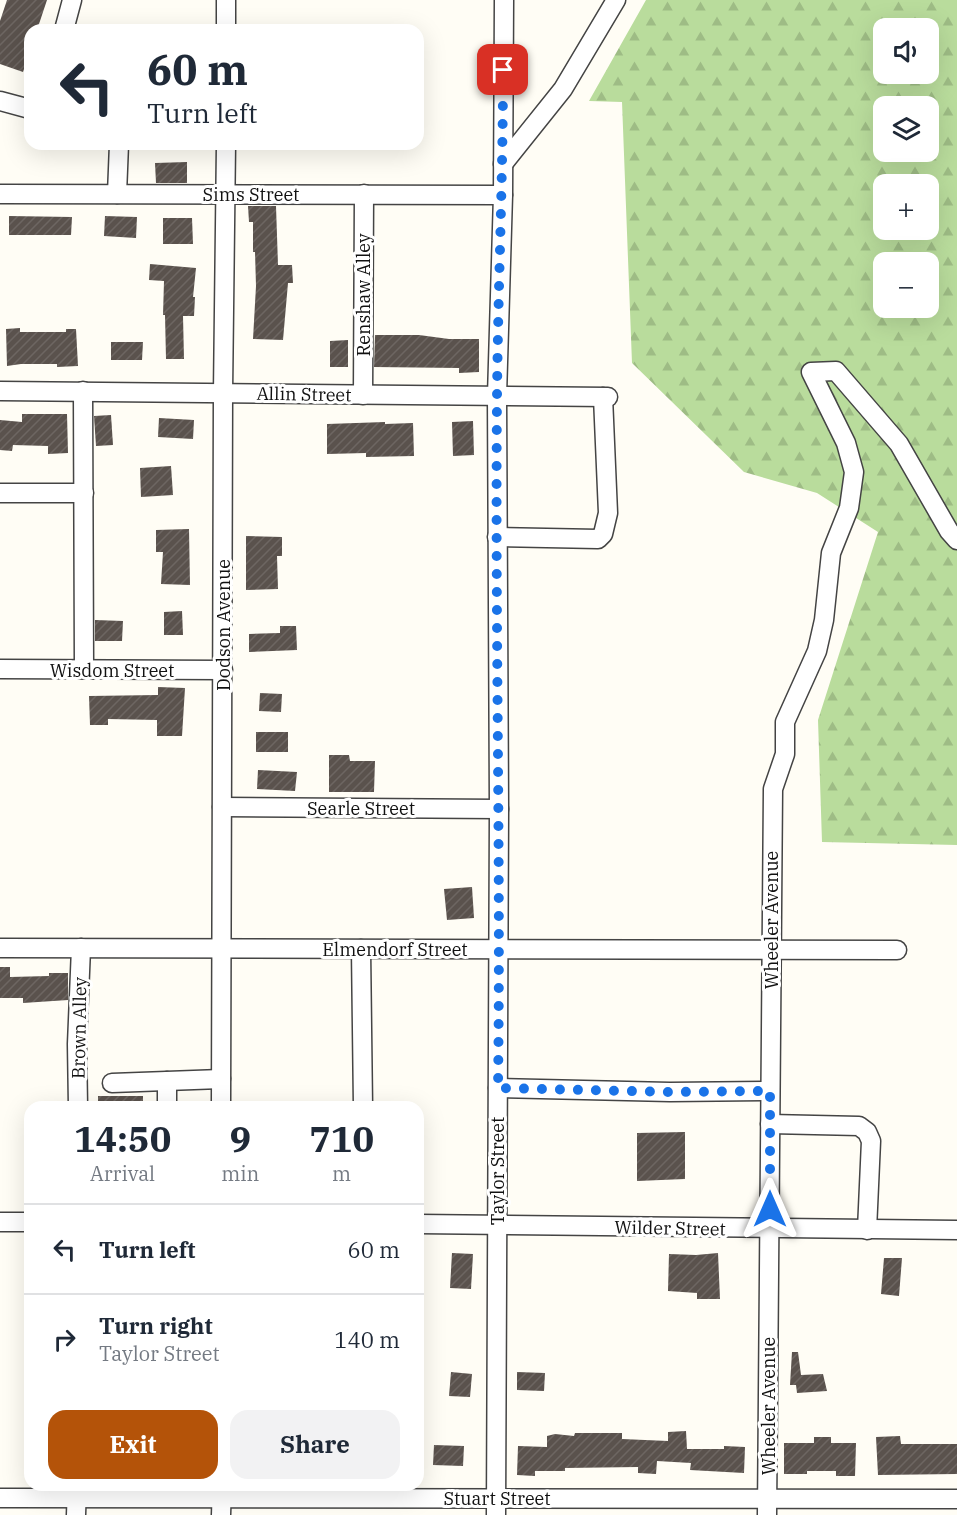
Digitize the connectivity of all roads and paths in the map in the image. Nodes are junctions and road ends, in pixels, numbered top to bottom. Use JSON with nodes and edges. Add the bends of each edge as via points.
{"nodes":[{"id":1,"x":72,"y":0,"type":"edge"},
{"id":2,"x":226,"y":0,"type":"edge"},
{"id":3,"x":504,"y":0,"type":"edge"},
{"id":4,"x":616,"y":0,"type":"edge"},
{"id":5,"x":66,"y":24,"type":"edge"},
{"id":6,"x":226,"y":24,"type":"edge"},
{"id":7,"x":0,"y":101,"type":"edge"},
{"id":8,"x":24,"y":107,"type":"edge"},
{"id":9,"x":119,"y":150,"type":"edge"},
{"id":10,"x":226,"y":150,"type":"edge"},
{"id":11,"x":503,"y":164,"type":"junction"},
{"id":12,"x":0,"y":194,"type":"edge"},
{"id":13,"x":117,"y":194,"type":"junction"},
{"id":14,"x":225,"y":194,"type":"junction"},
{"id":15,"x":363,"y":194,"type":"junction"},
{"id":16,"x":503,"y":195,"type":"junction"},
{"id":17,"x":0,"y":391,"type":"edge"},
{"id":18,"x":83,"y":392,"type":"junction"},
{"id":19,"x":223,"y":393,"type":"junction"},
{"id":20,"x":363,"y":395,"type":"junction"},
{"id":21,"x":497,"y":396,"type":"junction"},
{"id":22,"x":84,"y":492,"type":"junction"},
{"id":23,"x":0,"y":493,"type":"edge"},
{"id":24,"x":497,"y":537,"type":"junction"},
{"id":25,"x":957,"y":540,"type":"edge"},
{"id":26,"x":0,"y":669,"type":"edge"},
{"id":27,"x":84,"y":669,"type":"junction"},
{"id":28,"x":223,"y":670,"type":"junction"},
{"id":29,"x":222,"y":807,"type":"junction"},
{"id":30,"x":499,"y":809,"type":"junction"},
{"id":31,"x":0,"y":948,"type":"edge"},
{"id":32,"x":81,"y":948,"type":"junction"},
{"id":33,"x":221,"y":949,"type":"junction"},
{"id":34,"x":361,"y":949,"type":"junction"},
{"id":35,"x":499,"y":949,"type":"junction"},
{"id":36,"x":771,"y":950,"type":"junction"},
{"id":37,"x":897,"y":950,"type":"dead end"},
{"id":38,"x":222,"y":1079,"type":"junction"},
{"id":39,"x":167,"y":1081,"type":"junction"},
{"id":40,"x":112,"y":1083,"type":"dead end"},
{"id":41,"x":498,"y":1088,"type":"junction"},
{"id":42,"x":770,"y":1091,"type":"junction"},
{"id":43,"x":78,"y":1101,"type":"edge"},
{"id":44,"x":167,"y":1101,"type":"edge"},
{"id":45,"x":222,"y":1101,"type":"edge"},
{"id":46,"x":363,"y":1101,"type":"edge"},
{"id":47,"x":770,"y":1124,"type":"junction"},
{"id":48,"x":0,"y":1222,"type":"edge"},
{"id":49,"x":24,"y":1222,"type":"edge"},
{"id":50,"x":424,"y":1224,"type":"edge"},
{"id":51,"x":496,"y":1226,"type":"junction"},
{"id":52,"x":769,"y":1230,"type":"junction"},
{"id":53,"x":867,"y":1230,"type":"junction"},
{"id":54,"x":957,"y":1230,"type":"edge"},
{"id":55,"x":0,"y":1498,"type":"edge"},
{"id":56,"x":77,"y":1499,"type":"edge"},
{"id":57,"x":221,"y":1499,"type":"edge"},
{"id":58,"x":957,"y":1499,"type":"edge"},
{"id":59,"x":496,"y":1507,"type":"edge"},
{"id":60,"x":767,"y":1507,"type":"edge"},
{"id":61,"x":901,"y":1507,"type":"edge"}],
"edges":[{"from":1,"to":5,"type":"street"},
{"from":2,"to":6,"type":"street"},
{"from":3,"to":11,"type":"street","name":"Taylor Street"},
{"from":4,"to":11,"type":"street","via":[[563,89]]},
{"from":7,"to":8,"type":"street"},
{"from":9,"to":13,"type":"street"},
{"from":10,"to":14,"type":"street","name":"Dodson Avenue"},
{"from":11,"to":16,"type":"street","name":"Taylor Street"},
{"from":12,"to":13,"type":"street","name":"Sims Street"},
{"from":13,"to":14,"type":"street","name":"Sims Street"},
{"from":14,"to":15,"type":"street","name":"Sims Street"},
{"from":14,"to":19,"type":"street","name":"Dodson Avenue"},
{"from":15,"to":16,"type":"street","name":"Sims Street"},
{"from":15,"to":20,"type":"street","name":"Renshaw Alley"},
{"from":16,"to":21,"type":"street","name":"Taylor Street"},
{"from":17,"to":18,"type":"street","name":"Allin Street"},
{"from":18,"to":19,"type":"street","name":"Allin Street"},
{"from":18,"to":22,"type":"street"},
{"from":19,"to":20,"type":"street","name":"Allin Street"},
{"from":19,"to":28,"type":"street","name":"Dodson Avenue"},
{"from":20,"to":21,"type":"street","name":"Allin Street"},
{"from":21,"to":24,"type":"street","name":"Taylor Street"},
{"from":21,"to":24,"type":"street","name":"Allin Street","via":[[605,398],[608,513],[598,539]]},
{"from":22,"to":23,"type":"street"},
{"from":22,"to":27,"type":"street"},
{"from":24,"to":30,"type":"street","name":"Taylor Street"},
{"from":25,"to":36,"type":"street","name":"Wheeler Avenue","via":[[899,444],[836,371],[811,372],[846,443],[854,472],[849,508],[831,553],[817,651],[785,722],[785,754],[773,789]]},
{"from":26,"to":27,"type":"street","name":"Wisdom Street"},
{"from":27,"to":28,"type":"street","name":"Wisdom Street"},
{"from":28,"to":29,"type":"street","name":"Dodson Avenue"},
{"from":29,"to":30,"type":"street","name":"Searle Street"},
{"from":29,"to":33,"type":"street","name":"Dodson Avenue"},
{"from":30,"to":35,"type":"street","name":"Taylor Street"},
{"from":31,"to":32,"type":"street","name":"Elmendorf Street"},
{"from":32,"to":33,"type":"street","name":"Elmendorf Street"},
{"from":32,"to":43,"type":"street","name":"Brown Alley"},
{"from":33,"to":34,"type":"street","name":"Elmendorf Street"},
{"from":33,"to":38,"type":"street","name":"Dodson Avenue"},
{"from":34,"to":35,"type":"street","name":"Elmendorf Street"},
{"from":34,"to":46,"type":"street"},
{"from":35,"to":36,"type":"street","name":"Elmendorf Street"},
{"from":35,"to":41,"type":"street","name":"Taylor Street"},
{"from":36,"to":37,"type":"street","name":"Elmendorf Street"},
{"from":36,"to":42,"type":"street","name":"Wheeler Avenue"},
{"from":38,"to":39,"type":"street"},
{"from":38,"to":45,"type":"street","name":"Dodson Avenue"},
{"from":39,"to":40,"type":"street"},
{"from":39,"to":44,"type":"street"},
{"from":41,"to":42,"type":"street"},
{"from":41,"to":51,"type":"street","name":"Taylor Street"},
{"from":42,"to":47,"type":"street","name":"Wheeler Avenue"},
{"from":47,"to":52,"type":"street","name":"Wheeler Avenue"},
{"from":47,"to":53,"type":"street","via":[[860,1126],[867,1132],[871,1141]]},
{"from":48,"to":49,"type":"street"},
{"from":50,"to":51,"type":"street","name":"Wilder Street"},
{"from":51,"to":52,"type":"street","name":"Wilder Street"},
{"from":51,"to":59,"type":"street","name":"Taylor Street"},
{"from":52,"to":53,"type":"street","name":"Wilder Street"},
{"from":52,"to":60,"type":"street","name":"Wheeler Avenue"},
{"from":53,"to":54,"type":"street","name":"Wilder Street"},
{"from":55,"to":56,"type":"street","name":"Stuart Street"},
{"from":56,"to":57,"type":"street","name":"Stuart Street"},
{"from":57,"to":59,"type":"street","name":"Stuart Street"},
{"from":58,"to":61,"type":"street","name":"Stuart Street"},
{"from":59,"to":60,"type":"street","name":"Stuart Street"},
{"from":60,"to":61,"type":"street","name":"Stuart Street"}]}
